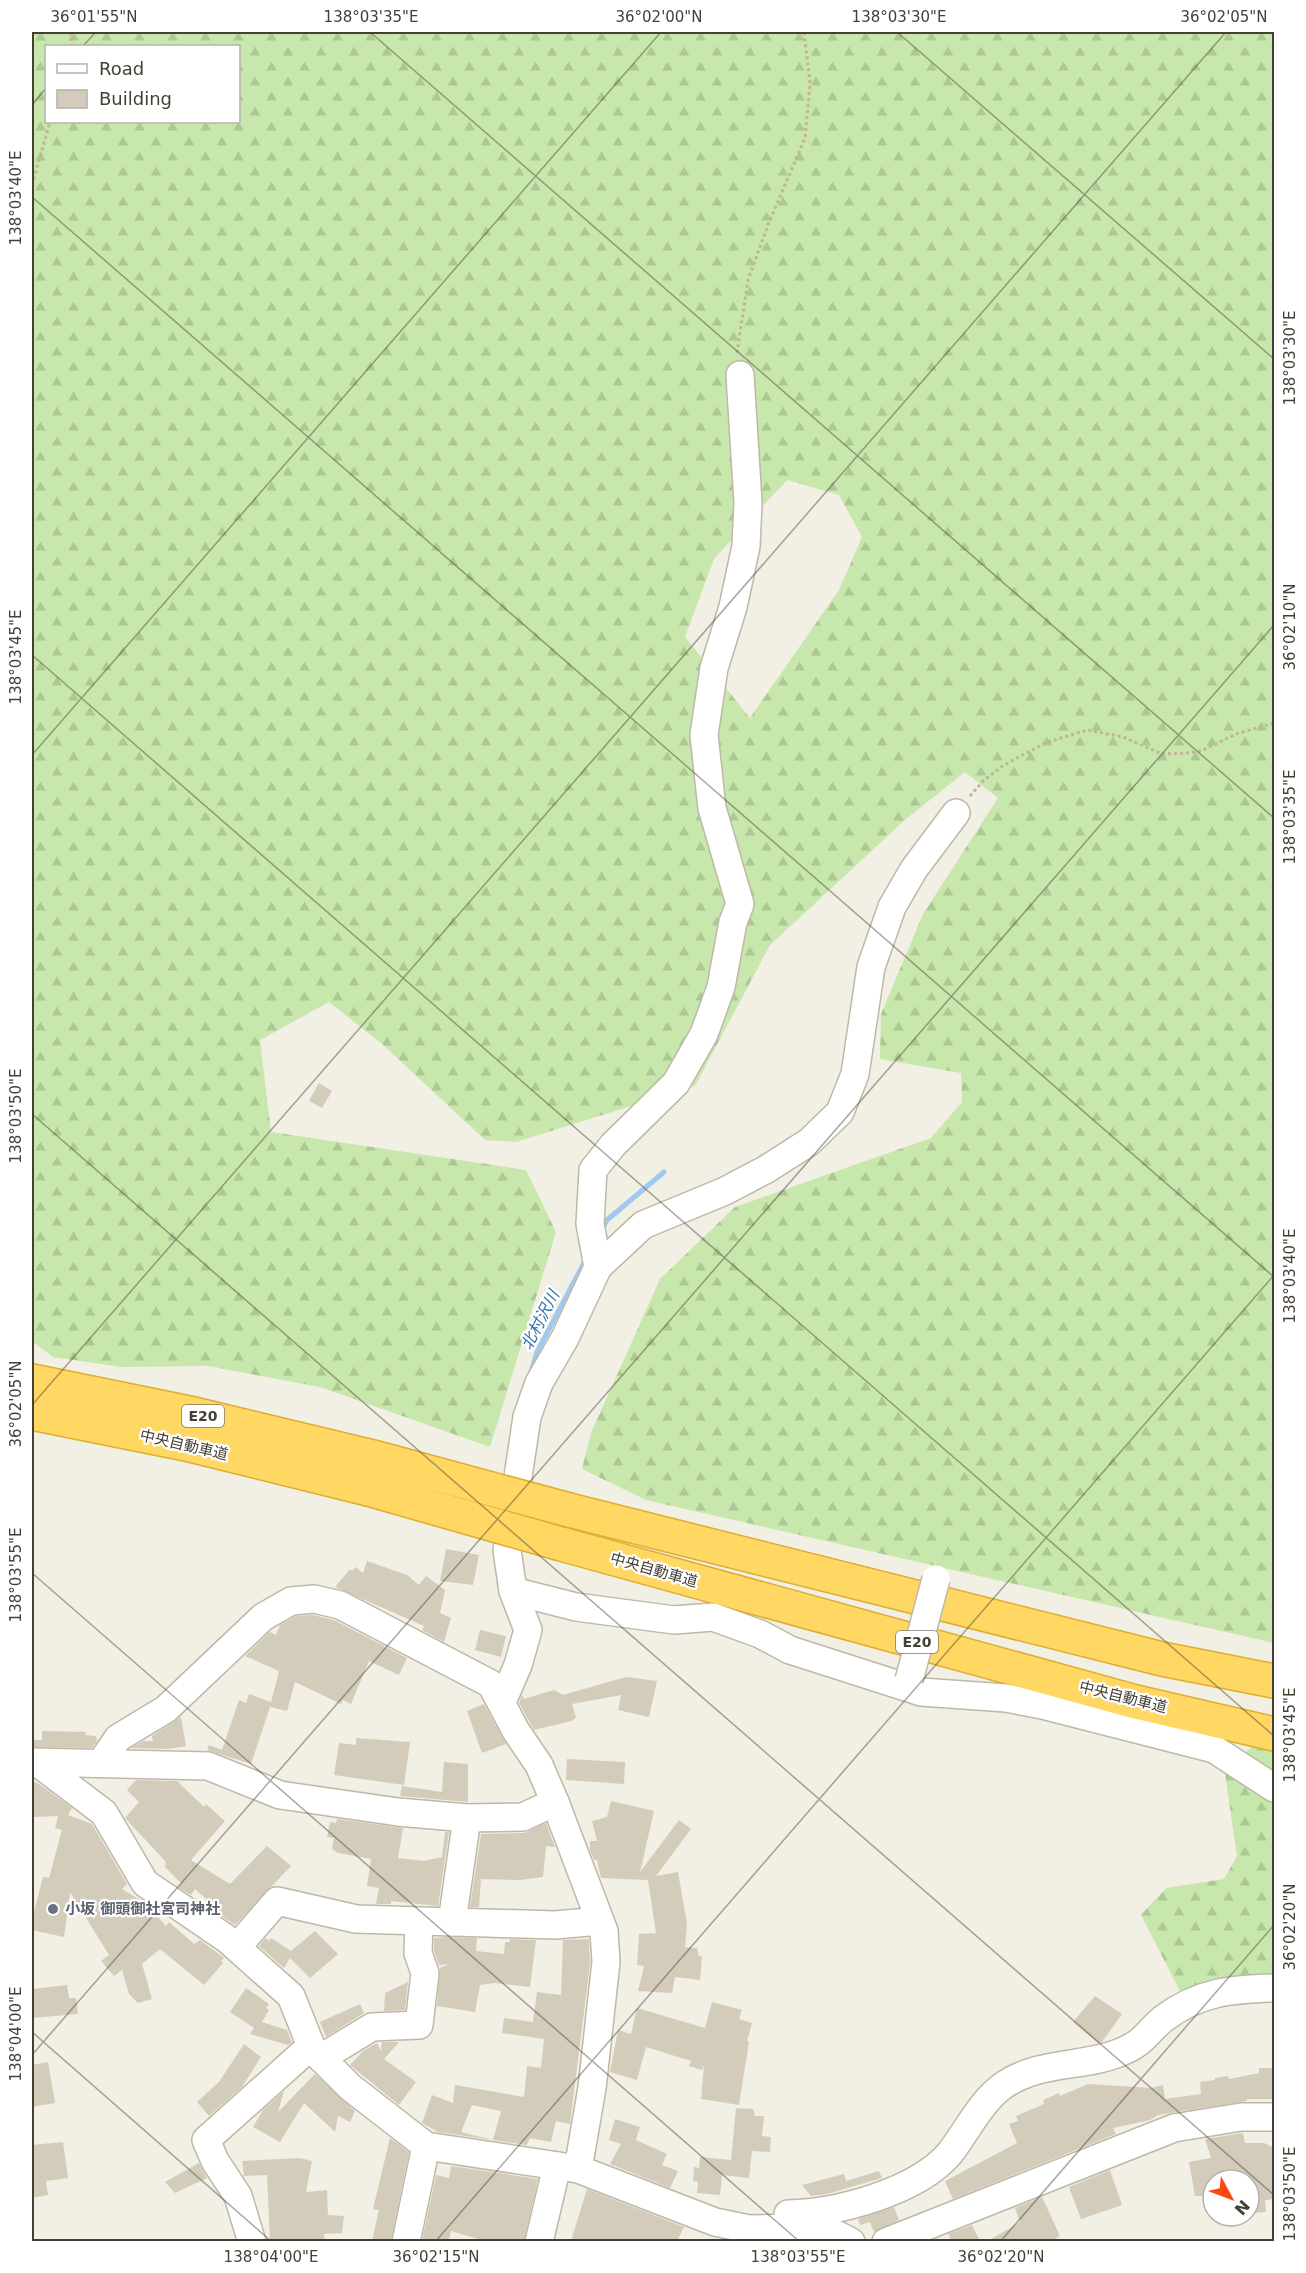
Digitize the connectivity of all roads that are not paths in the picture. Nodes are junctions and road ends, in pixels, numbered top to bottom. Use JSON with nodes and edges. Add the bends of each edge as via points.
{"nodes":[{"id":1,"x":740,"y":375,"type":"road end"},
{"id":2,"x":956,"y":813,"type":"road end"},
{"id":3,"x":598,"y":1267,"type":"junction"},
{"id":4,"x":32,"y":1381,"type":"edge"},
{"id":5,"x":32,"y":1413,"type":"edge"},
{"id":6,"x":936,"y":1579,"type":"dead end"},
{"id":7,"x":513,"y":1591,"type":"junction"},
{"id":8,"x":1275,"y":1681,"type":"edge"},
{"id":9,"x":909,"y":1684,"type":"junction"},
{"id":10,"x":502,"y":1702,"type":"junction"},
{"id":11,"x":1275,"y":1734,"type":"edge"},
{"id":12,"x":35,"y":1762,"type":"edge"},
{"id":13,"x":101,"y":1763,"type":"junction"},
{"id":14,"x":1272,"y":1777,"type":"edge"},
{"id":15,"x":555,"y":1802,"type":"junction"},
{"id":16,"x":467,"y":1818,"type":"junction"},
{"id":17,"x":600,"y":1921,"type":"junction"},
{"id":18,"x":419,"y":1922,"type":"junction"},
{"id":19,"x":452,"y":1922,"type":"junction"},
{"id":20,"x":237,"y":1947,"type":"junction"},
{"id":21,"x":1275,"y":1988,"type":"edge"},
{"id":22,"x":316,"y":2052,"type":"junction"},
{"id":23,"x":1275,"y":2116,"type":"edge"},
{"id":24,"x":426,"y":2146,"type":"junction"},
{"id":25,"x":568,"y":2168,"type":"junction"},
{"id":26,"x":715,"y":2222,"type":"junction"},
{"id":27,"x":252,"y":2241,"type":"edge"},
{"id":28,"x":406,"y":2241,"type":"edge"},
{"id":29,"x":539,"y":2241,"type":"edge"},
{"id":30,"x":850,"y":2241,"type":"edge"},
{"id":31,"x":886,"y":2241,"type":"edge"}],
"edges":[{"from":1,"to":3,"type":"street","via":[[748,503],[746,546],[714,668],[704,735],[712,808],[740,904],[732,922],[721,987],[704,1034],[676,1083],[593,1170],[590,1224]]},
{"from":2,"to":3,"type":"street","via":[[914,869],[892,907],[871,967],[855,1074],[840,1112],[809,1142],[765,1170],[642,1225]]},
{"from":3,"to":7,"type":"street","via":[[539,1383],[527,1417],[507,1550]]},
{"from":4,"to":8,"type":"highway","name":"中央自動車道","number":"E20","bridge":true,"via":[[194,1414],[373,1457],[1162,1659]]},
{"from":5,"to":11,"type":"highway","name":"中央自動車道","number":"E20","bridge":true,"via":[[186,1444],[368,1489],[1136,1702]]},
{"from":6,"to":9,"type":"street","bridge":true},
{"from":7,"to":9,"type":"street","via":[[597,1610],[674,1620],[713,1617],[790,1650]]},
{"from":7,"to":10,"type":"street","via":[[528,1630]]},
{"from":9,"to":14,"type":"street","via":[[921,1692],[1006,1698],[1042,1705],[1214,1749]]},
{"from":10,"to":13,"type":"street","via":[[491,1684],[340,1605],[314,1599],[291,1601],[263,1617],[166,1709],[118,1738]]},
{"from":10,"to":15,"type":"street","via":[[539,1765]]},
{"from":12,"to":13,"type":"street"},
{"from":12,"to":20,"type":"street","via":[[104,1813],[146,1883]]},
{"from":13,"to":16,"type":"street","via":[[208,1766],[280,1795]]},
{"from":15,"to":16,"type":"street","via":[[523,1817]]},
{"from":15,"to":17,"type":"street"},
{"from":16,"to":19,"type":"street"},
{"from":17,"to":19,"type":"street","via":[[555,1925]]},
{"from":17,"to":25,"type":"street","via":[[606,1962],[592,2088]]},
{"from":18,"to":19,"type":"street"},
{"from":18,"to":20,"type":"street","via":[[356,1919],[277,1901]]},
{"from":18,"to":22,"type":"street","via":[[418,1953],[425,1973],[419,2025],[372,2027]]},
{"from":20,"to":22,"type":"street","via":[[291,1996]]},
{"from":21,"to":26,"type":"street","via":[[1240,1989],[1198,1998],[1163,2020],[1142,2042],[1119,2054],[1032,2071],[1002,2086],[948,2155],[909,2181],[868,2200],[821,2213]]},
{"from":22,"to":24,"type":"street","via":[[350,2086]]},
{"from":22,"to":27,"type":"street","via":[[206,2140],[238,2196]]},
{"from":23,"to":31,"type":"street","via":[[1241,2117],[1174,2128]]},
{"from":24,"to":25,"type":"street"},
{"from":24,"to":28,"type":"street"},
{"from":25,"to":26,"type":"street"},
{"from":25,"to":29,"type":"street"},
{"from":26,"to":30,"type":"street","via":[[749,2229],[832,2232]]}]}
